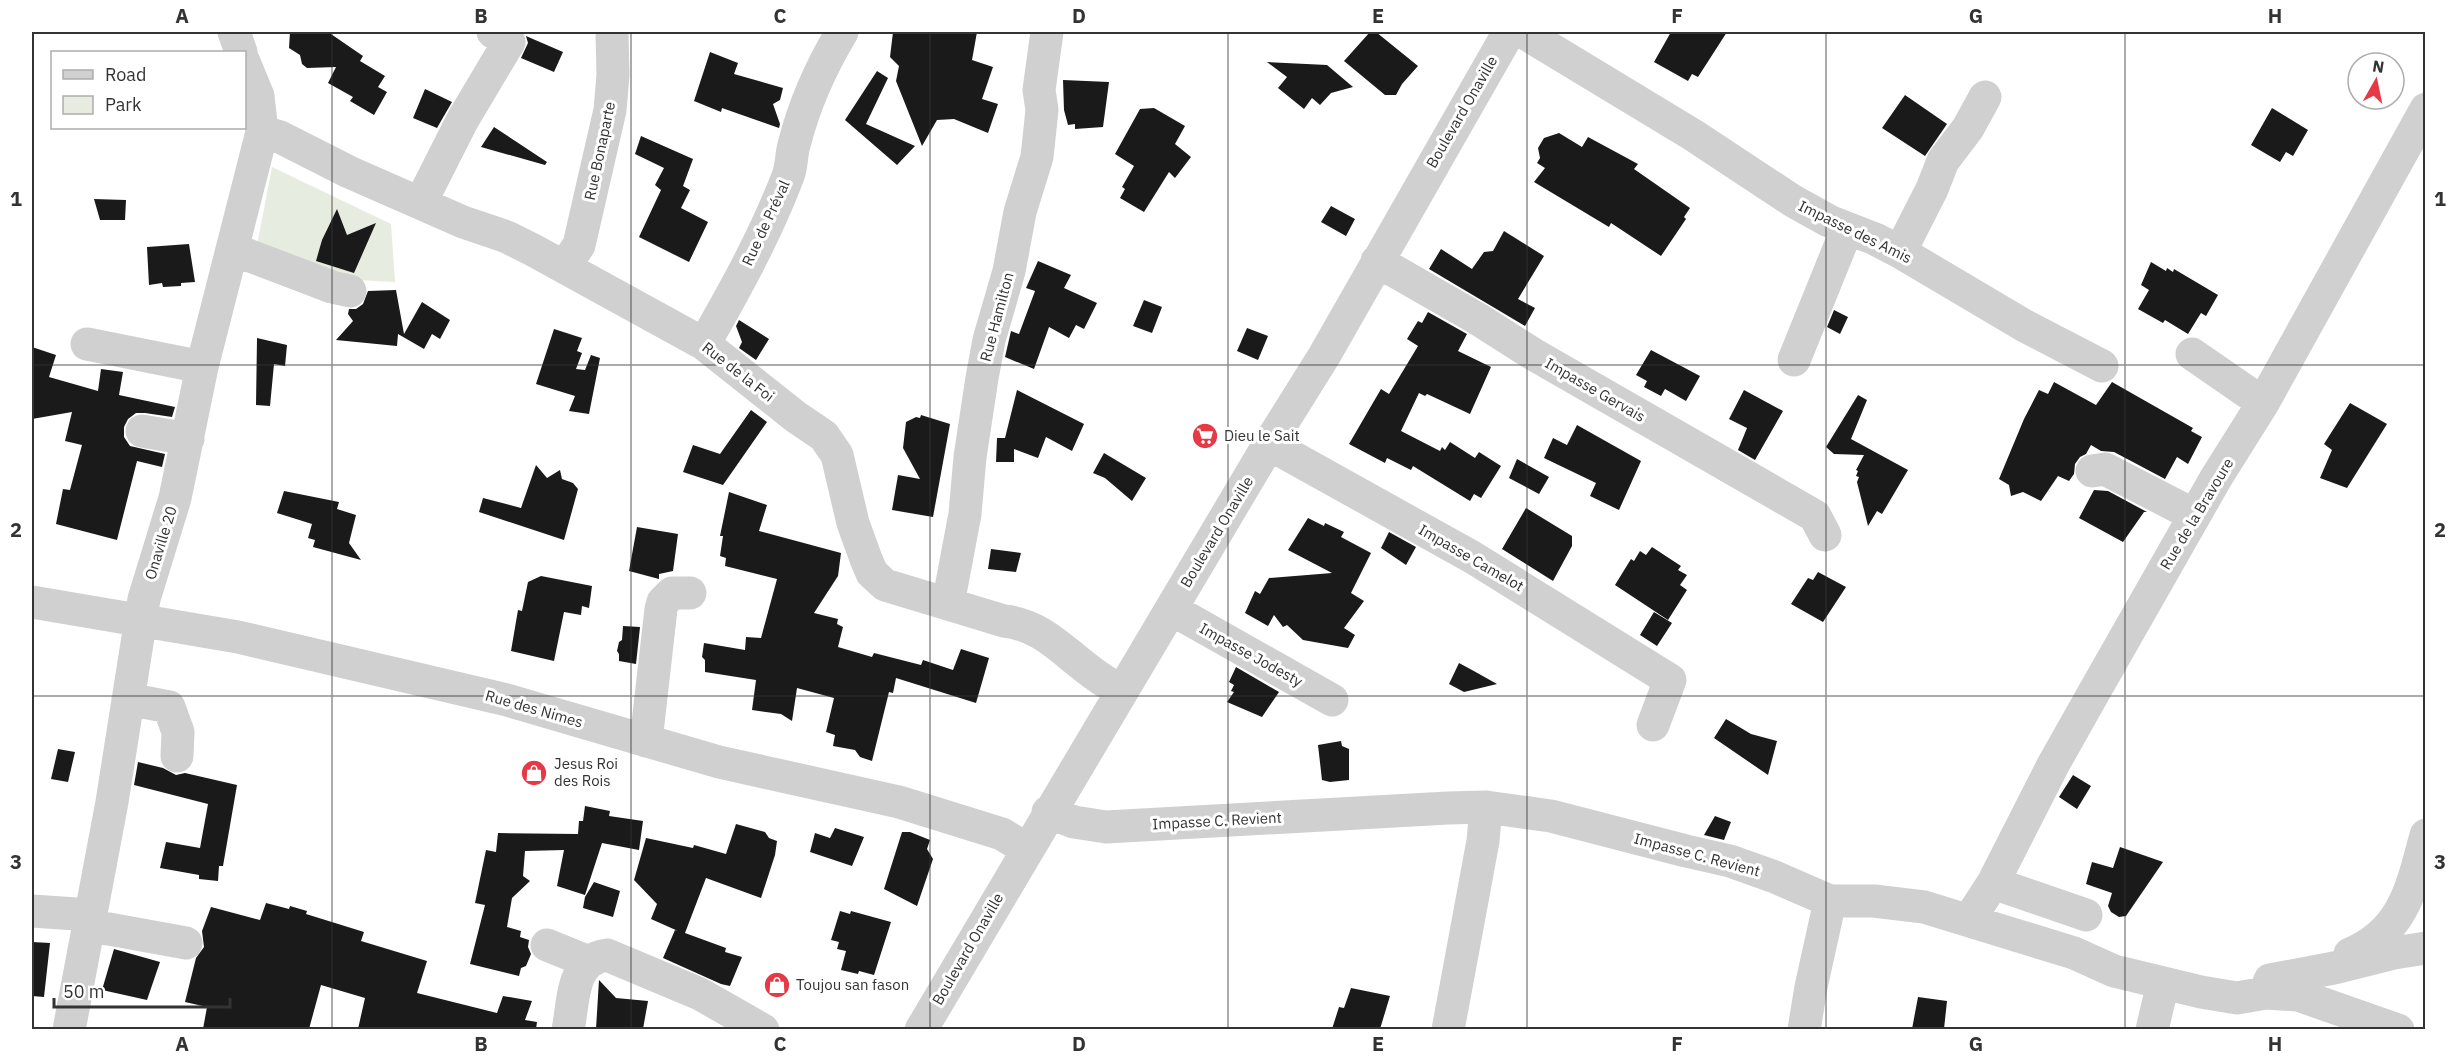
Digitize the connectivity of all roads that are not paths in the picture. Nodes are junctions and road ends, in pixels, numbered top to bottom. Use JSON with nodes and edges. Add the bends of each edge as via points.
{"nodes":[{"id":1,"x":234,"y":32,"type":"edge"},
{"id":2,"x":612,"y":32,"type":"edge"},
{"id":3,"x":842,"y":32,"type":"edge"},
{"id":4,"x":1047,"y":32,"type":"edge"},
{"id":5,"x":1509,"y":32,"type":"edge"},
{"id":6,"x":1523,"y":32,"type":"edge"},
{"id":7,"x":501,"y":37,"type":"edge"},
{"id":8,"x":241,"y":51,"type":"edge"},
{"id":9,"x":246,"y":67,"type":"edge"},
{"id":10,"x":1985,"y":97,"type":"dead end"},
{"id":11,"x":2426,"y":109,"type":"edge"},
{"id":12,"x":262,"y":132,"type":"junction"},
{"id":13,"x":421,"y":202,"type":"junction"},
{"id":14,"x":1847,"y":229,"type":"junction"},
{"id":15,"x":232,"y":249,"type":"junction"},
{"id":16,"x":1900,"y":252,"type":"junction"},
{"id":17,"x":1377,"y":261,"type":"junction"},
{"id":18,"x":565,"y":266,"type":"junction"},
{"id":19,"x":350,"y":291,"type":"dead end"},
{"id":20,"x":87,"y":344,"type":"dead end"},
{"id":21,"x":704,"y":344,"type":"junction"},
{"id":22,"x":2192,"y":354,"type":"dead end"},
{"id":23,"x":1794,"y":360,"type":"dead end"},
{"id":24,"x":2102,"y":366,"type":"dead end"},
{"id":25,"x":202,"y":368,"type":"junction"},
{"id":26,"x":2263,"y":403,"type":"junction"},
{"id":27,"x":142,"y":431,"type":"dead end"},
{"id":28,"x":188,"y":440,"type":"junction"},
{"id":29,"x":1269,"y":444,"type":"junction"},
{"id":30,"x":2092,"y":471,"type":"dead end"},
{"id":31,"x":2194,"y":515,"type":"junction"},
{"id":32,"x":1820,"y":526,"type":"dead end"},
{"id":33,"x":690,"y":593,"type":"dead end"},
{"id":34,"x":32,"y":602,"type":"edge"},
{"id":35,"x":948,"y":604,"type":"junction"},
{"id":36,"x":1171,"y":609,"type":"junction"},
{"id":37,"x":141,"y":620,"type":"junction"},
{"id":38,"x":1122,"y":691,"type":"junction"},
{"id":39,"x":128,"y":699,"type":"junction"},
{"id":40,"x":1332,"y":700,"type":"dead end"},
{"id":41,"x":1653,"y":724,"type":"dead end"},
{"id":42,"x":646,"y":741,"type":"junction"},
{"id":43,"x":177,"y":756,"type":"dead end"},
{"id":44,"x":1486,"y":807,"type":"junction"},
{"id":45,"x":1048,"y":812,"type":"junction"},
{"id":46,"x":2426,"y":835,"type":"edge"},
{"id":47,"x":1026,"y":849,"type":"junction"},
{"id":48,"x":1993,"y":882,"type":"junction"},
{"id":49,"x":1830,"y":901,"type":"junction"},
{"id":50,"x":32,"y":911,"type":"edge"},
{"id":51,"x":2086,"y":915,"type":"dead end"},
{"id":52,"x":1969,"y":920,"type":"junction"},
{"id":53,"x":90,"y":921,"type":"junction"},
{"id":54,"x":186,"y":944,"type":"dead end"},
{"id":55,"x":547,"y":945,"type":"dead end"},
{"id":56,"x":2426,"y":948,"type":"edge"},
{"id":57,"x":589,"y":962,"type":"junction"},
{"id":58,"x":2334,"y":968,"type":"junction"},
{"id":59,"x":2163,"y":983,"type":"junction"},
{"id":60,"x":2266,"y":993,"type":"junction"},
{"id":61,"x":69,"y":1029,"type":"edge"},
{"id":62,"x":568,"y":1029,"type":"edge"},
{"id":63,"x":763,"y":1029,"type":"edge"},
{"id":64,"x":921,"y":1029,"type":"edge"},
{"id":65,"x":1448,"y":1029,"type":"edge"},
{"id":66,"x":1804,"y":1029,"type":"edge"},
{"id":67,"x":2152,"y":1029,"type":"edge"},
{"id":68,"x":2398,"y":1029,"type":"edge"}],
"edges":[{"from":1,"to":8,"type":"street"},
{"from":2,"to":18,"type":"street","name":"Rue Bonaparte","via":[[610,110],[579,245]]},
{"from":3,"to":21,"type":"street","name":"Rue de Préval","via":[[815,84],[782,190]]},
{"from":4,"to":35,"type":"street","name":"Rue Hamilton","via":[[1039,90],[1042,111],[1037,157],[989,340]]},
{"from":5,"to":17,"type":"street","name":"Boulevard Onaville"},
{"from":6,"to":14,"type":"street","name":"Impasse des Amis","via":[[1693,135],[1792,201]]},
{"from":7,"to":13,"type":"street"},
{"from":9,"to":12,"type":"street","name":"Onaville 20","via":[[258,96]]},
{"from":10,"to":16,"type":"street","via":[[1943,161]]},
{"from":11,"to":26,"type":"street","name":"Rue de la Bravoure"},
{"from":12,"to":13,"type":"street","name":"Rue de la Foi"},
{"from":12,"to":15,"type":"street","name":"Onaville 20"},
{"from":13,"to":18,"type":"street","name":"Rue de la Foi"},
{"from":14,"to":16,"type":"street","name":"Impasse des Amis"},
{"from":14,"to":23,"type":"street"},
{"from":15,"to":19,"type":"street"},
{"from":15,"to":25,"type":"street","name":"Onaville 20"},
{"from":16,"to":24,"type":"street","name":"Impasse des Amis","via":[[2025,326]]},
{"from":17,"to":29,"type":"street","name":"Boulevard Onaville"},
{"from":17,"to":32,"type":"street","name":"Impasse Gervais"},
{"from":18,"to":21,"type":"street","name":"Rue de la Foi"},
{"from":20,"to":25,"type":"street"},
{"from":21,"to":35,"type":"street","name":"Rue de la Foi","via":[[824,436],[837,455],[853,523],[872,573],[885,585]]},
{"from":22,"to":26,"type":"street"},
{"from":25,"to":28,"type":"street","name":"Onaville 20"},
{"from":26,"to":31,"type":"street","name":"Rue de la Bravoure"},
{"from":27,"to":28,"type":"street"},
{"from":28,"to":37,"type":"street","name":"Onaville 20"},
{"from":29,"to":36,"type":"street","name":"Boulevard Onaville"},
{"from":29,"to":41,"type":"street","name":"Impasse Camelot","via":[[1472,557],[1670,680]]},
{"from":30,"to":31,"type":"street","via":[[2105,469]]},
{"from":31,"to":48,"type":"street","name":"Rue de la Bravoure","via":[[2053,765]]},
{"from":33,"to":42,"type":"street","via":[[672,593],[663,602]]},
{"from":34,"to":37,"type":"street","name":"Rue des Nimes"},
{"from":35,"to":38,"type":"street","name":"Rue de la Foi","via":[[1038,630],[1096,676]]},
{"from":36,"to":38,"type":"street","name":"Boulevard Onaville"},
{"from":36,"to":40,"type":"street","name":"Impasse Jodesty"},
{"from":37,"to":39,"type":"street","name":"Onaville 20"},
{"from":37,"to":42,"type":"street","name":"Rue des Nimes","via":[[238,637],[507,700]]},
{"from":38,"to":45,"type":"street","name":"Boulevard Onaville"},
{"from":39,"to":43,"type":"street","via":[[170,707],[178,732]]},
{"from":39,"to":53,"type":"street","name":"Onaville 20"},
{"from":42,"to":47,"type":"street","name":"Rue des Nimes","via":[[772,775],[899,802],[1002,834]]},
{"from":44,"to":45,"type":"street","name":"Impasse C. Revient","via":[[1106,827],[1074,822]]},
{"from":44,"to":49,"type":"street","name":"Impasse C. Revient","via":[[1551,816],[1730,861]]},
{"from":44,"to":65,"type":"street"},
{"from":45,"to":47,"type":"street","name":"Boulevard Onaville"},
{"from":46,"to":58,"type":"street","via":[[2406,900],[2388,930],[2366,948],[2338,959]]},
{"from":47,"to":64,"type":"street","name":"Boulevard Onaville"},
{"from":48,"to":51,"type":"street"},
{"from":48,"to":52,"type":"street","name":"Rue de la Bravoure"},
{"from":49,"to":52,"type":"street","name":"Impasse C. Revient","via":[[1924,907]]},
{"from":49,"to":66,"type":"street"},
{"from":50,"to":53,"type":"street"},
{"from":52,"to":59,"type":"street","name":"Impasse C. Revient","via":[[2074,953],[2114,971]]},
{"from":53,"to":54,"type":"street"},
{"from":53,"to":61,"type":"street","name":"Onaville 20"},
{"from":55,"to":57,"type":"street"},
{"from":56,"to":58,"type":"street"},
{"from":57,"to":62,"type":"street","via":[[582,966],[576,981]]},
{"from":57,"to":63,"type":"street","via":[[607,955],[625,961],[700,994]]},
{"from":58,"to":60,"type":"street","via":[[2270,980]]},
{"from":59,"to":60,"type":"street","name":"Impasse C. Revient","via":[[2237,998]]},
{"from":59,"to":67,"type":"street"},
{"from":60,"to":68,"type":"street","name":"Impasse C. Revient","via":[[2298,995]]}]}
